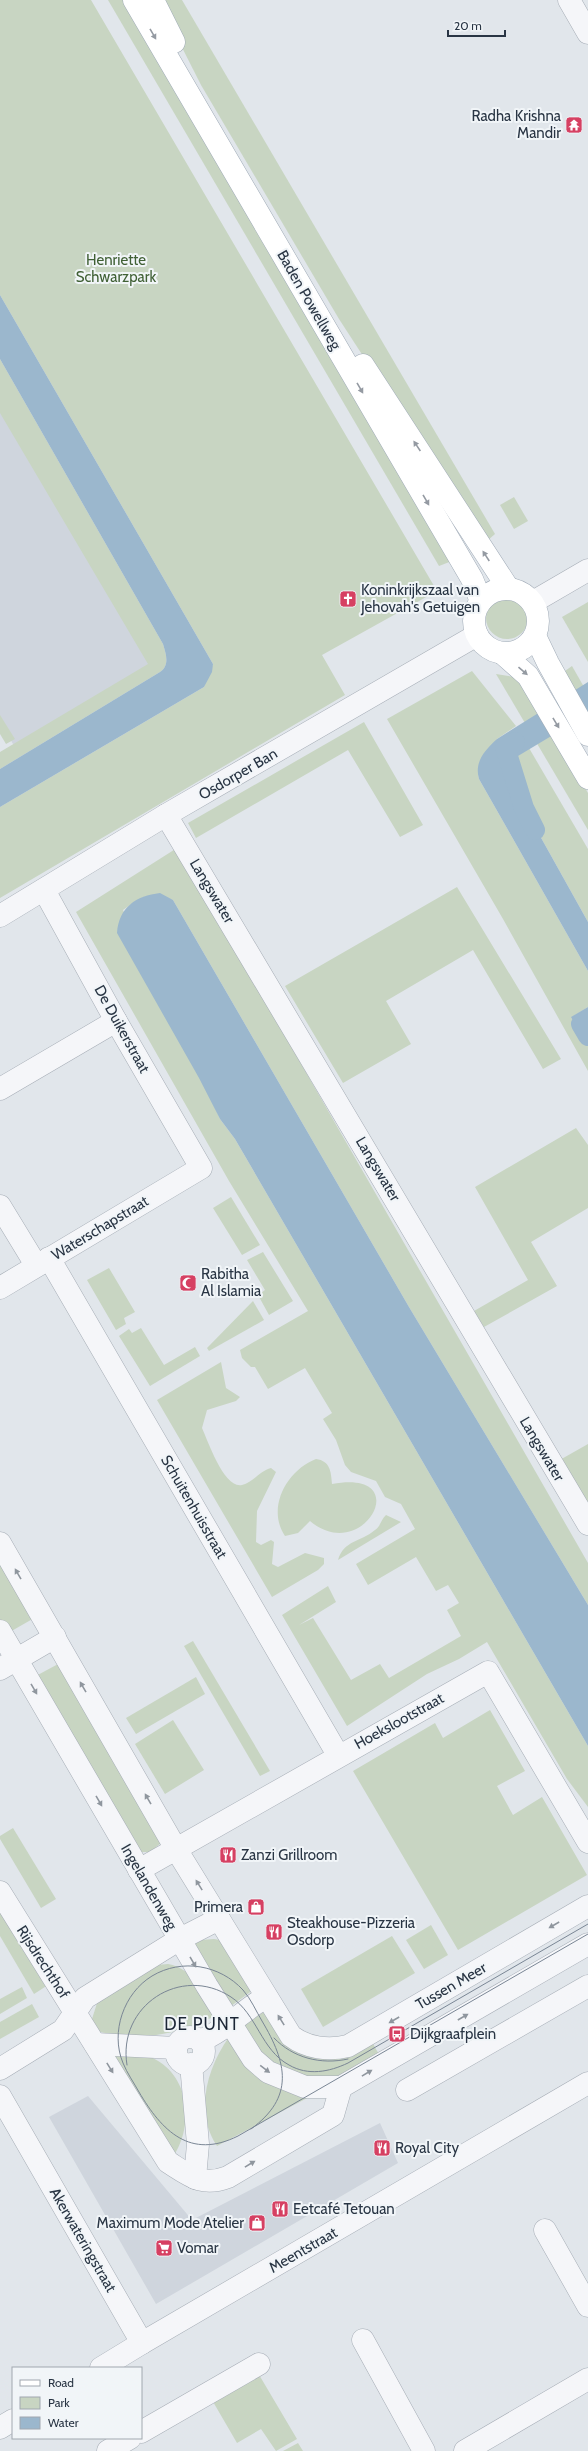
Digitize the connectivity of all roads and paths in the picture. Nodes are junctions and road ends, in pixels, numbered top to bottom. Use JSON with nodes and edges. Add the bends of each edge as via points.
{"nodes":[{"id":1,"x":134,"y":0,"type":"edge"},
{"id":2,"x":153,"y":0,"type":"edge"},
{"id":3,"x":569,"y":0,"type":"edge"},
{"id":4,"x":588,"y":33,"type":"edge"},
{"id":5,"x":588,"y":570,"type":"edge"},
{"id":6,"x":508,"y":588,"type":"junction"},
{"id":7,"x":480,"y":601,"type":"junction"},
{"id":8,"x":533,"y":602,"type":"junction"},
{"id":9,"x":477,"y":635,"type":"junction"},
{"id":10,"x":535,"y":636,"type":"junction"},
{"id":11,"x":502,"y":653,"type":"junction"},
{"id":12,"x":588,"y":734,"type":"edge"},
{"id":13,"x":588,"y":778,"type":"edge"},
{"id":14,"x":166,"y":815,"type":"junction"},
{"id":15,"x":44,"y":890,"type":"junction"},
{"id":16,"x":0,"y":916,"type":"edge"},
{"id":17,"x":116,"y":1021,"type":"junction"},
{"id":18,"x":0,"y":1089,"type":"edge"},
{"id":19,"x":200,"y":1168,"type":"joint"},
{"id":20,"x":0,"y":1206,"type":"edge"},
{"id":21,"x":42,"y":1262,"type":"junction"},
{"id":22,"x":0,"y":1288,"type":"edge"},
{"id":23,"x":588,"y":1524,"type":"edge"},
{"id":24,"x":0,"y":1543,"type":"edge"},
{"id":25,"x":0,"y":1631,"type":"edge"},
{"id":26,"x":55,"y":1637,"type":"junction"},
{"id":27,"x":8,"y":1664,"type":"edge"},
{"id":28,"x":338,"y":1756,"type":"junction"},
{"id":29,"x":172,"y":1841,"type":"junction"},
{"id":30,"x":588,"y":1842,"type":"edge"},
{"id":31,"x":139,"y":1870,"type":"junction"},
{"id":32,"x":0,"y":1892,"type":"edge"},
{"id":33,"x":588,"y":1906,"type":"edge"},
{"id":34,"x":219,"y":1919,"type":"junction"},
{"id":35,"x":180,"y":1939,"type":"junction"},
{"id":36,"x":588,"y":1944,"type":"edge"},
{"id":37,"x":588,"y":1986,"type":"edge"},
{"id":38,"x":266,"y":1997,"type":"junction"},
{"id":39,"x":75,"y":2012,"type":"junction"},
{"id":40,"x":229,"y":2022,"type":"junction"},
{"id":41,"x":200,"y":2041,"type":"junction"},
{"id":42,"x":95,"y":2044,"type":"junction"},
{"id":43,"x":176,"y":2048,"type":"junction"},
{"id":44,"x":192,"y":2064,"type":"junction"},
{"id":45,"x":0,"y":2069,"type":"edge"},
{"id":46,"x":588,"y":2083,"type":"edge"},
{"id":47,"x":341,"y":2087,"type":"junction"},
{"id":48,"x":407,"y":2090,"type":"dead end"},
{"id":49,"x":0,"y":2096,"type":"edge"},
{"id":50,"x":195,"y":2178,"type":"junction"},
{"id":51,"x":545,"y":2230,"type":"dead end"},
{"id":52,"x":588,"y":2306,"type":"edge"},
{"id":53,"x":363,"y":2340,"type":"dead end"},
{"id":54,"x":142,"y":2343,"type":"junction"},
{"id":55,"x":259,"y":2364,"type":"dead end"},
{"id":56,"x":103,"y":2367,"type":"edge"},
{"id":57,"x":588,"y":2379,"type":"edge"},
{"id":58,"x":12,"y":2421,"type":"edge"},
{"id":59,"x":0,"y":2428,"type":"edge"},
{"id":60,"x":142,"y":2431,"type":"edge"},
{"id":61,"x":128,"y":2439,"type":"edge"},
{"id":62,"x":108,"y":2451,"type":"edge"},
{"id":63,"x":424,"y":2451,"type":"edge"},
{"id":64,"x":465,"y":2451,"type":"edge"}],
"edges":[{"from":1,"to":7,"type":"main road","name":"Baden Powellweg","one_way":true,"via":[[472,579]]},
{"from":6,"to":2,"type":"main road","name":"Baden Powellweg","one_way":true,"via":[[357,356],[193,79]]},
{"from":3,"to":4,"type":"street"},
{"from":5,"to":8,"type":"street"},
{"from":6,"to":7,"type":"main road","via":[[493,591]]},
{"from":6,"to":8,"type":"main road","via":[[522,592]]},
{"from":7,"to":9,"type":"main road","via":[[474,618]]},
{"from":8,"to":10,"type":"main road","via":[[538,612],[539,624]]},
{"from":9,"to":11,"type":"main road","via":[[483,644]]},
{"from":9,"to":14,"type":"street","name":"Osdorper Ban"},
{"from":10,"to":11,"type":"main road","via":[[522,650]]},
{"from":10,"to":12,"type":"main road"},
{"from":11,"to":13,"type":"main road","one_way":true,"via":[[528,676]]},
{"from":14,"to":15,"type":"street","name":"Osdorper Ban"},
{"from":14,"to":23,"type":"street","name":"Langswater"},
{"from":15,"to":16,"type":"street","name":"Osdorper Ban"},
{"from":15,"to":17,"type":"street","name":"De Duikerstraat"},
{"from":17,"to":18,"type":"street"},
{"from":17,"to":19,"type":"street","name":"De Duikerstraat"},
{"from":19,"to":21,"type":"street","name":"Waterschapstraat"},
{"from":20,"to":21,"type":"street","name":"Schuitenhuisstraat"},
{"from":21,"to":22,"type":"street","name":"Waterschapstraat"},
{"from":21,"to":28,"type":"street","name":"Schuitenhuisstraat"},
{"from":26,"to":24,"type":"street","one_way":true},
{"from":25,"to":27,"type":"street","name":"Ingelandenweg"},
{"from":26,"to":27,"type":"street"},
{"from":29,"to":26,"type":"street","one_way":true},
{"from":27,"to":31,"type":"street","name":"Ingelandenweg","one_way":true},
{"from":28,"to":29,"type":"street","name":"Hoekslootstraat"},
{"from":28,"to":30,"type":"street","name":"Hoekslootstraat","via":[[488,1672]]},
{"from":29,"to":31,"type":"street","name":"Hoekslootstraat"},
{"from":34,"to":29,"type":"street","one_way":true},
{"from":31,"to":35,"type":"street","name":"Ingelandenweg"},
{"from":32,"to":39,"type":"street","name":"Rijsdrechthof"},
{"from":33,"to":38,"type":"street","name":"Tussen Meer","one_way":true,"via":[[348,2046],[335,2049],[308,2046],[291,2036]]},
{"from":34,"to":35,"type":"street"},
{"from":34,"to":38,"type":"street"},
{"from":35,"to":39,"type":"street","via":[[85,1998]]},
{"from":35,"to":40,"type":"street","name":"Ingelandenweg","one_way":true},
{"from":47,"to":36,"type":"street","one_way":true},
{"from":37,"to":48,"type":"street"},
{"from":38,"to":40,"type":"street"},
{"from":39,"to":42,"type":"street"},
{"from":39,"to":45,"type":"street","via":[[63,2030]]},
{"from":40,"to":41,"type":"street","via":[[217,2034]]},
{"from":40,"to":47,"type":"street","name":"Ingelandenweg","one_way":true,"via":[[253,2059],[268,2072],[305,2087]]},
{"from":41,"to":43,"type":"street","via":[[193,2037],[184,2038]]},
{"from":41,"to":44,"type":"street","via":[[203,2054],[198,2062]]},
{"from":42,"to":43,"type":"street"},
{"from":42,"to":50,"type":"street","one_way":true,"via":[[168,2162]]},
{"from":43,"to":44,"type":"street","via":[[180,2061]]},
{"from":44,"to":50,"type":"street","via":[[198,2144]]},
{"from":46,"to":54,"type":"street","name":"Meentstraat"},
{"from":50,"to":47,"type":"street","one_way":true,"via":[[216,2182],[228,2178],[333,2115]]},
{"from":49,"to":54,"type":"street","name":"Akerwateringstraat"},
{"from":51,"to":52,"type":"street"},
{"from":53,"to":63,"type":"street"},
{"from":54,"to":56,"type":"street"},
{"from":55,"to":60,"type":"street"},
{"from":57,"to":64,"type":"street"},
{"from":58,"to":59,"type":"street"},
{"from":61,"to":62,"type":"street"}]}
